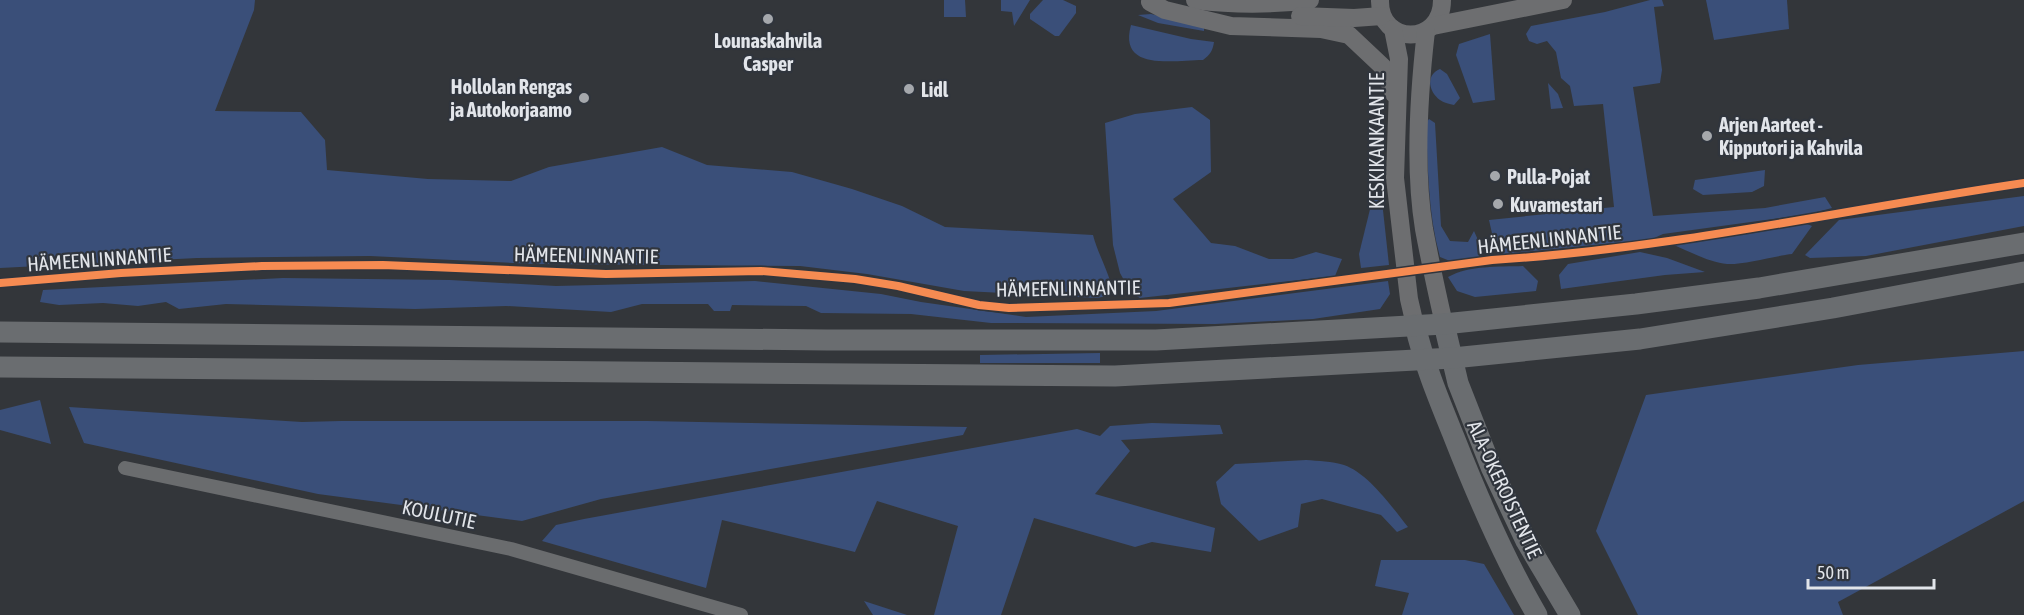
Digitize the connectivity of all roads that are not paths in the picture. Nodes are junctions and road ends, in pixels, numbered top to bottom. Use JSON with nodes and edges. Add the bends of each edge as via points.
{"nodes":[{"id":1,"x":1195,"y":0,"type":"edge"},
{"id":2,"x":1310,"y":0,"type":"edge"},
{"id":3,"x":1442,"y":0,"type":"edge"},
{"id":4,"x":1563,"y":0,"type":"edge"},
{"id":5,"x":1146,"y":1,"type":"edge"},
{"id":6,"x":1385,"y":15,"type":"edge"},
{"id":7,"x":1430,"y":28,"type":"junction"},
{"id":8,"x":1397,"y":100,"type":"junction"},
{"id":9,"x":2024,"y":243,"type":"edge"},
{"id":10,"x":2024,"y":272,"type":"edge"},
{"id":11,"x":1444,"y":324,"type":"junction"},
{"id":12,"x":1415,"y":325,"type":"junction"},
{"id":13,"x":0,"y":332,"type":"edge"},
{"id":14,"x":1453,"y":358,"type":"junction"},
{"id":15,"x":1423,"y":359,"type":"junction"},
{"id":16,"x":0,"y":367,"type":"edge"},
{"id":17,"x":125,"y":468,"type":"dead end"},
{"id":18,"x":741,"y":615,"type":"edge"},
{"id":19,"x":1537,"y":615,"type":"edge"},
{"id":20,"x":1570,"y":615,"type":"edge"}],
"edges":[{"from":1,"to":2,"type":"main road","via":[[1282,4]]},
{"from":3,"to":7,"type":"main road","via":[[1442,10]]},
{"from":4,"to":7,"type":"main road"},
{"from":5,"to":6,"type":"main road","via":[[1241,16]]},
{"from":5,"to":8,"type":"main road","via":[[1231,26],[1321,29],[1349,35],[1383,67]]},
{"from":6,"to":7,"type":"main road","via":[[1409,35]]},
{"from":6,"to":8,"type":"main road","name":"KESKIKANKAANTIE","via":[[1399,58]]},
{"from":7,"to":11,"type":"main road","via":[[1420,109],[1420,178],[1424,227]]},
{"from":8,"to":12,"type":"main road","name":"KESKIKANKAANTIE","via":[[1395,178]]},
{"from":9,"to":11,"type":"main road","via":[[1759,288]]},
{"from":10,"to":14,"type":"main road","via":[[1640,339]]},
{"from":11,"to":12,"type":"main road"},
{"from":11,"to":14,"type":"main road","name":"ALA-OKEROISTENTIE"},
{"from":12,"to":13,"type":"main road","via":[[1156,340]]},
{"from":12,"to":15,"type":"main road","name":"ALA-OKEROISTENTIE"},
{"from":14,"to":15,"type":"main road"},
{"from":14,"to":20,"type":"main road","name":"ALA-OKEROISTENTIE","via":[[1458,382],[1491,467],[1526,541]]},
{"from":15,"to":16,"type":"main road","via":[[1115,376]]},
{"from":15,"to":19,"type":"main road","name":"ALA-OKEROISTENTIE","via":[[1468,473]]},
{"from":17,"to":18,"type":"street","name":"KOULUTIE","via":[[511,549]]}]}
